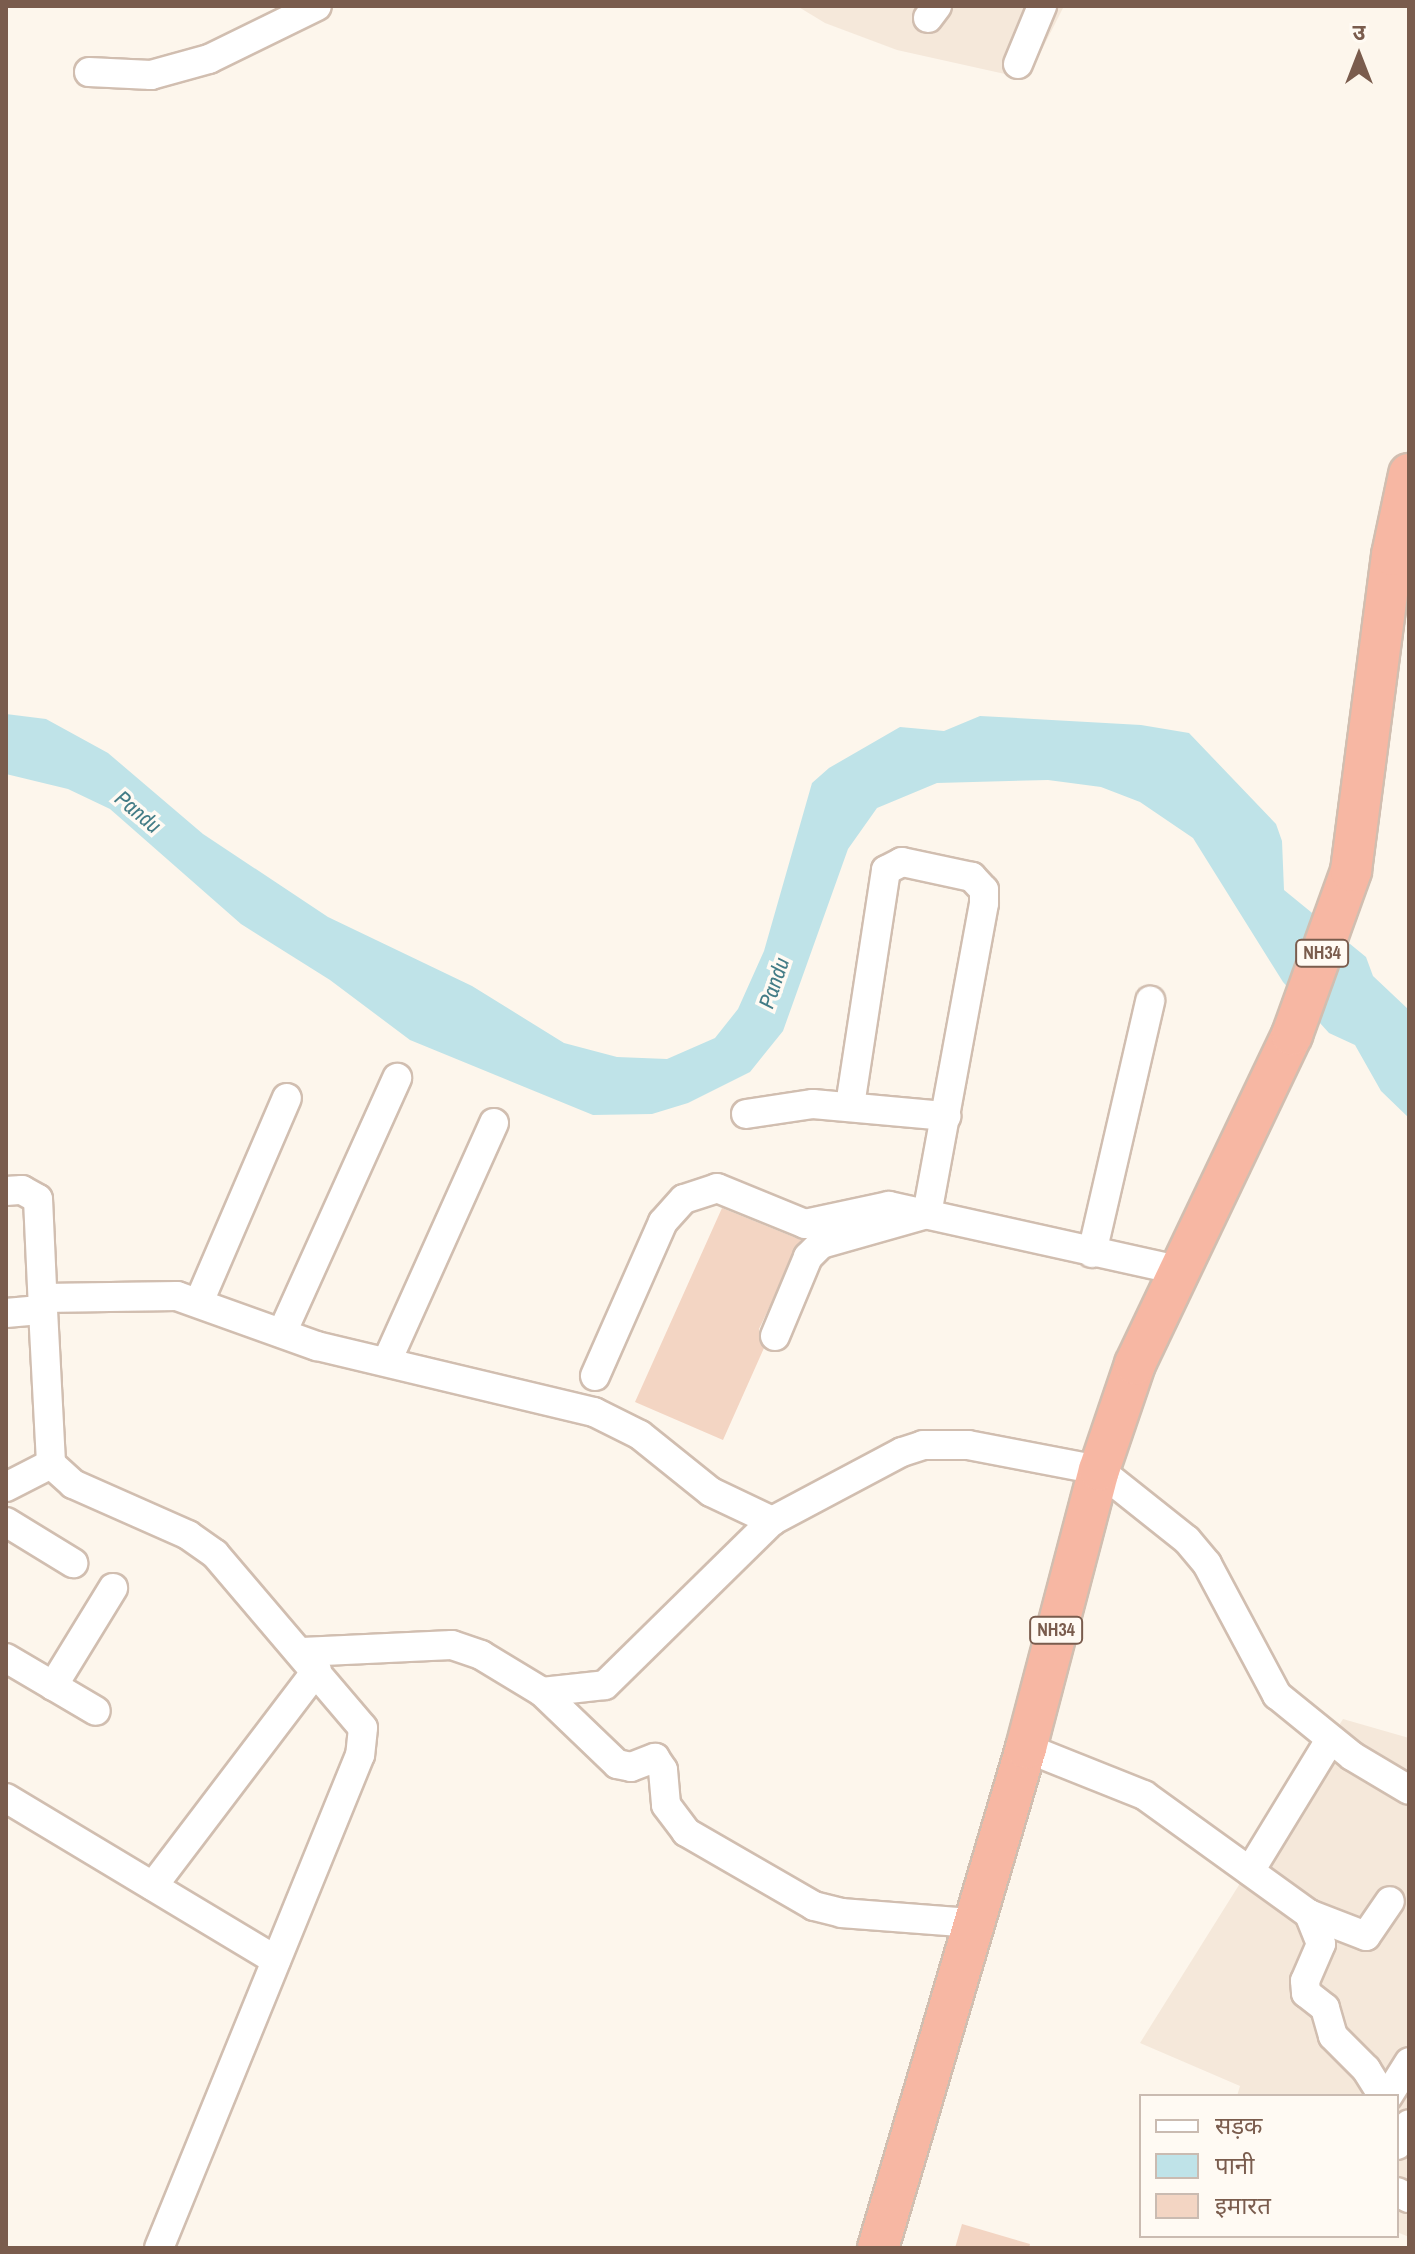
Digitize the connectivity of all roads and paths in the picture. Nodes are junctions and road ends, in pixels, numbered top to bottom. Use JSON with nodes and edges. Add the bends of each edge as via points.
{"nodes":[{"id":1,"x":317,"y":6,"type":"edge"},
{"id":2,"x":1042,"y":6,"type":"edge"},
{"id":3,"x":1018,"y":64,"type":"dead end"},
{"id":4,"x":89,"y":72,"type":"dead end"},
{"id":5,"x":1409,"y":474,"type":"edge"},
{"id":6,"x":1150,"y":1001,"type":"dead end"},
{"id":7,"x":397,"y":1078,"type":"dead end"},
{"id":8,"x":287,"y":1098,"type":"dead end"},
{"id":9,"x":850,"y":1105,"type":"junction"},
{"id":10,"x":746,"y":1114,"type":"dead end"},
{"id":11,"x":946,"y":1116,"type":"junction"},
{"id":12,"x":494,"y":1123,"type":"dead end"},
{"id":13,"x":6,"y":1191,"type":"edge"},
{"id":14,"x":927,"y":1214,"type":"junction"},
{"id":15,"x":1092,"y":1253,"type":"junction"},
{"id":16,"x":1177,"y":1270,"type":"junction"},
{"id":17,"x":199,"y":1302,"type":"junction"},
{"id":18,"x":43,"y":1304,"type":"junction"},
{"id":19,"x":6,"y":1313,"type":"edge"},
{"id":20,"x":282,"y":1333,"type":"junction"},
{"id":21,"x":775,"y":1336,"type":"dead end"},
{"id":22,"x":387,"y":1361,"type":"junction"},
{"id":23,"x":595,"y":1376,"type":"dead end"},
{"id":24,"x":51,"y":1464,"type":"junction"},
{"id":25,"x":1099,"y":1470,"type":"junction"},
{"id":26,"x":6,"y":1487,"type":"edge"},
{"id":27,"x":772,"y":1521,"type":"junction"},
{"id":28,"x":6,"y":1522,"type":"edge"},
{"id":29,"x":73,"y":1563,"type":"dead end"},
{"id":30,"x":113,"y":1588,"type":"dead end"},
{"id":31,"x":6,"y":1658,"type":"edge"},
{"id":32,"x":309,"y":1661,"type":"junction"},
{"id":33,"x":53,"y":1686,"type":"junction"},
{"id":34,"x":542,"y":1692,"type":"junction"},
{"id":35,"x":96,"y":1711,"type":"dead end"},
{"id":36,"x":1330,"y":1740,"type":"junction"},
{"id":37,"x":1026,"y":1748,"type":"junction"},
{"id":38,"x":1409,"y":1790,"type":"edge"},
{"id":39,"x":6,"y":1798,"type":"edge"},
{"id":40,"x":1250,"y":1871,"type":"junction"},
{"id":41,"x":153,"y":1886,"type":"junction"},
{"id":42,"x":1390,"y":1901,"type":"dead end"},
{"id":43,"x":1309,"y":1914,"type":"junction"},
{"id":44,"x":973,"y":1923,"type":"junction"},
{"id":45,"x":276,"y":1960,"type":"junction"},
{"id":46,"x":1409,"y":2062,"type":"edge"},
{"id":47,"x":1384,"y":2094,"type":"edge"},
{"id":48,"x":1386,"y":2094,"type":"edge"},
{"id":49,"x":1409,"y":2124,"type":"edge"},
{"id":50,"x":1399,"y":2142,"type":"edge"},
{"id":51,"x":159,"y":2248,"type":"edge"},
{"id":52,"x":878,"y":2248,"type":"edge"}],
"edges":[{"from":1,"to":4,"type":"street","via":[[209,59],[151,75]]},
{"from":2,"to":3,"type":"street"},
{"from":5,"to":16,"type":"highway","number":"NH34","via":[[1392,555],[1351,871],[1292,1035]]},
{"from":6,"to":15,"type":"street"},
{"from":7,"to":20,"type":"street"},
{"from":8,"to":17,"type":"street"},
{"from":9,"to":10,"type":"street","via":[[786,1106]]},
{"from":9,"to":11,"type":"street"},
{"from":9,"to":11,"type":"street","via":[[883,878],[902,862],[972,877],[984,890]]},
{"from":11,"to":14,"type":"street"},
{"from":12,"to":22,"type":"street"},
{"from":13,"to":18,"type":"street","via":[[22,1190],[38,1199]]},
{"from":14,"to":15,"type":"street"},
{"from":14,"to":21,"type":"street","via":[[821,1244],[808,1257]]},
{"from":14,"to":23,"type":"street","via":[[878,1205],[805,1224],[717,1188],[684,1199],[663,1222]]},
{"from":15,"to":16,"type":"street"},
{"from":16,"to":25,"type":"highway","number":"NH34","via":[[1135,1364]]},
{"from":17,"to":18,"type":"street","via":[[160,1294]]},
{"from":17,"to":20,"type":"street"},
{"from":18,"to":19,"type":"street"},
{"from":18,"to":24,"type":"street"},
{"from":20,"to":22,"type":"street"},
{"from":22,"to":27,"type":"street","via":[[594,1412],[640,1435],[711,1492]]},
{"from":24,"to":26,"type":"street"},
{"from":24,"to":32,"type":"street","via":[[73,1484],[202,1543]]},
{"from":25,"to":27,"type":"street","via":[[968,1445],[923,1445]]},
{"from":25,"to":36,"type":"street","via":[[1187,1540],[1220,1583],[1277,1695]]},
{"from":25,"to":37,"type":"highway","number":"NH34"},
{"from":27,"to":34,"type":"street","via":[[617,1678],[586,1690]]},
{"from":28,"to":29,"type":"street"},
{"from":30,"to":33,"type":"street"},
{"from":31,"to":33,"type":"street"},
{"from":32,"to":34,"type":"street","via":[[452,1645],[481,1655]]},
{"from":32,"to":41,"type":"street"},
{"from":32,"to":45,"type":"street","via":[[357,1717],[363,1738]]},
{"from":33,"to":35,"type":"street"},
{"from":34,"to":44,"type":"street","via":[[617,1764],[631,1767],[648,1757],[661,1764],[666,1805],[686,1832],[814,1906]]},
{"from":36,"to":38,"type":"street"},
{"from":36,"to":40,"type":"street"},
{"from":37,"to":40,"type":"street","via":[[1144,1795]]},
{"from":37,"to":44,"type":"highway","number":"NH34"},
{"from":39,"to":41,"type":"street"},
{"from":40,"to":43,"type":"street"},
{"from":41,"to":45,"type":"street"},
{"from":42,"to":43,"type":"street","via":[[1366,1936]]},
{"from":43,"to":47,"type":"street","via":[[1321,1944],[1305,1981],[1306,1993],[1325,2008],[1333,2036]]},
{"from":44,"to":52,"type":"highway","number":"NH34"},
{"from":45,"to":51,"type":"street"},
{"from":46,"to":48,"type":"street"},
{"from":49,"to":50,"type":"street"}]}
